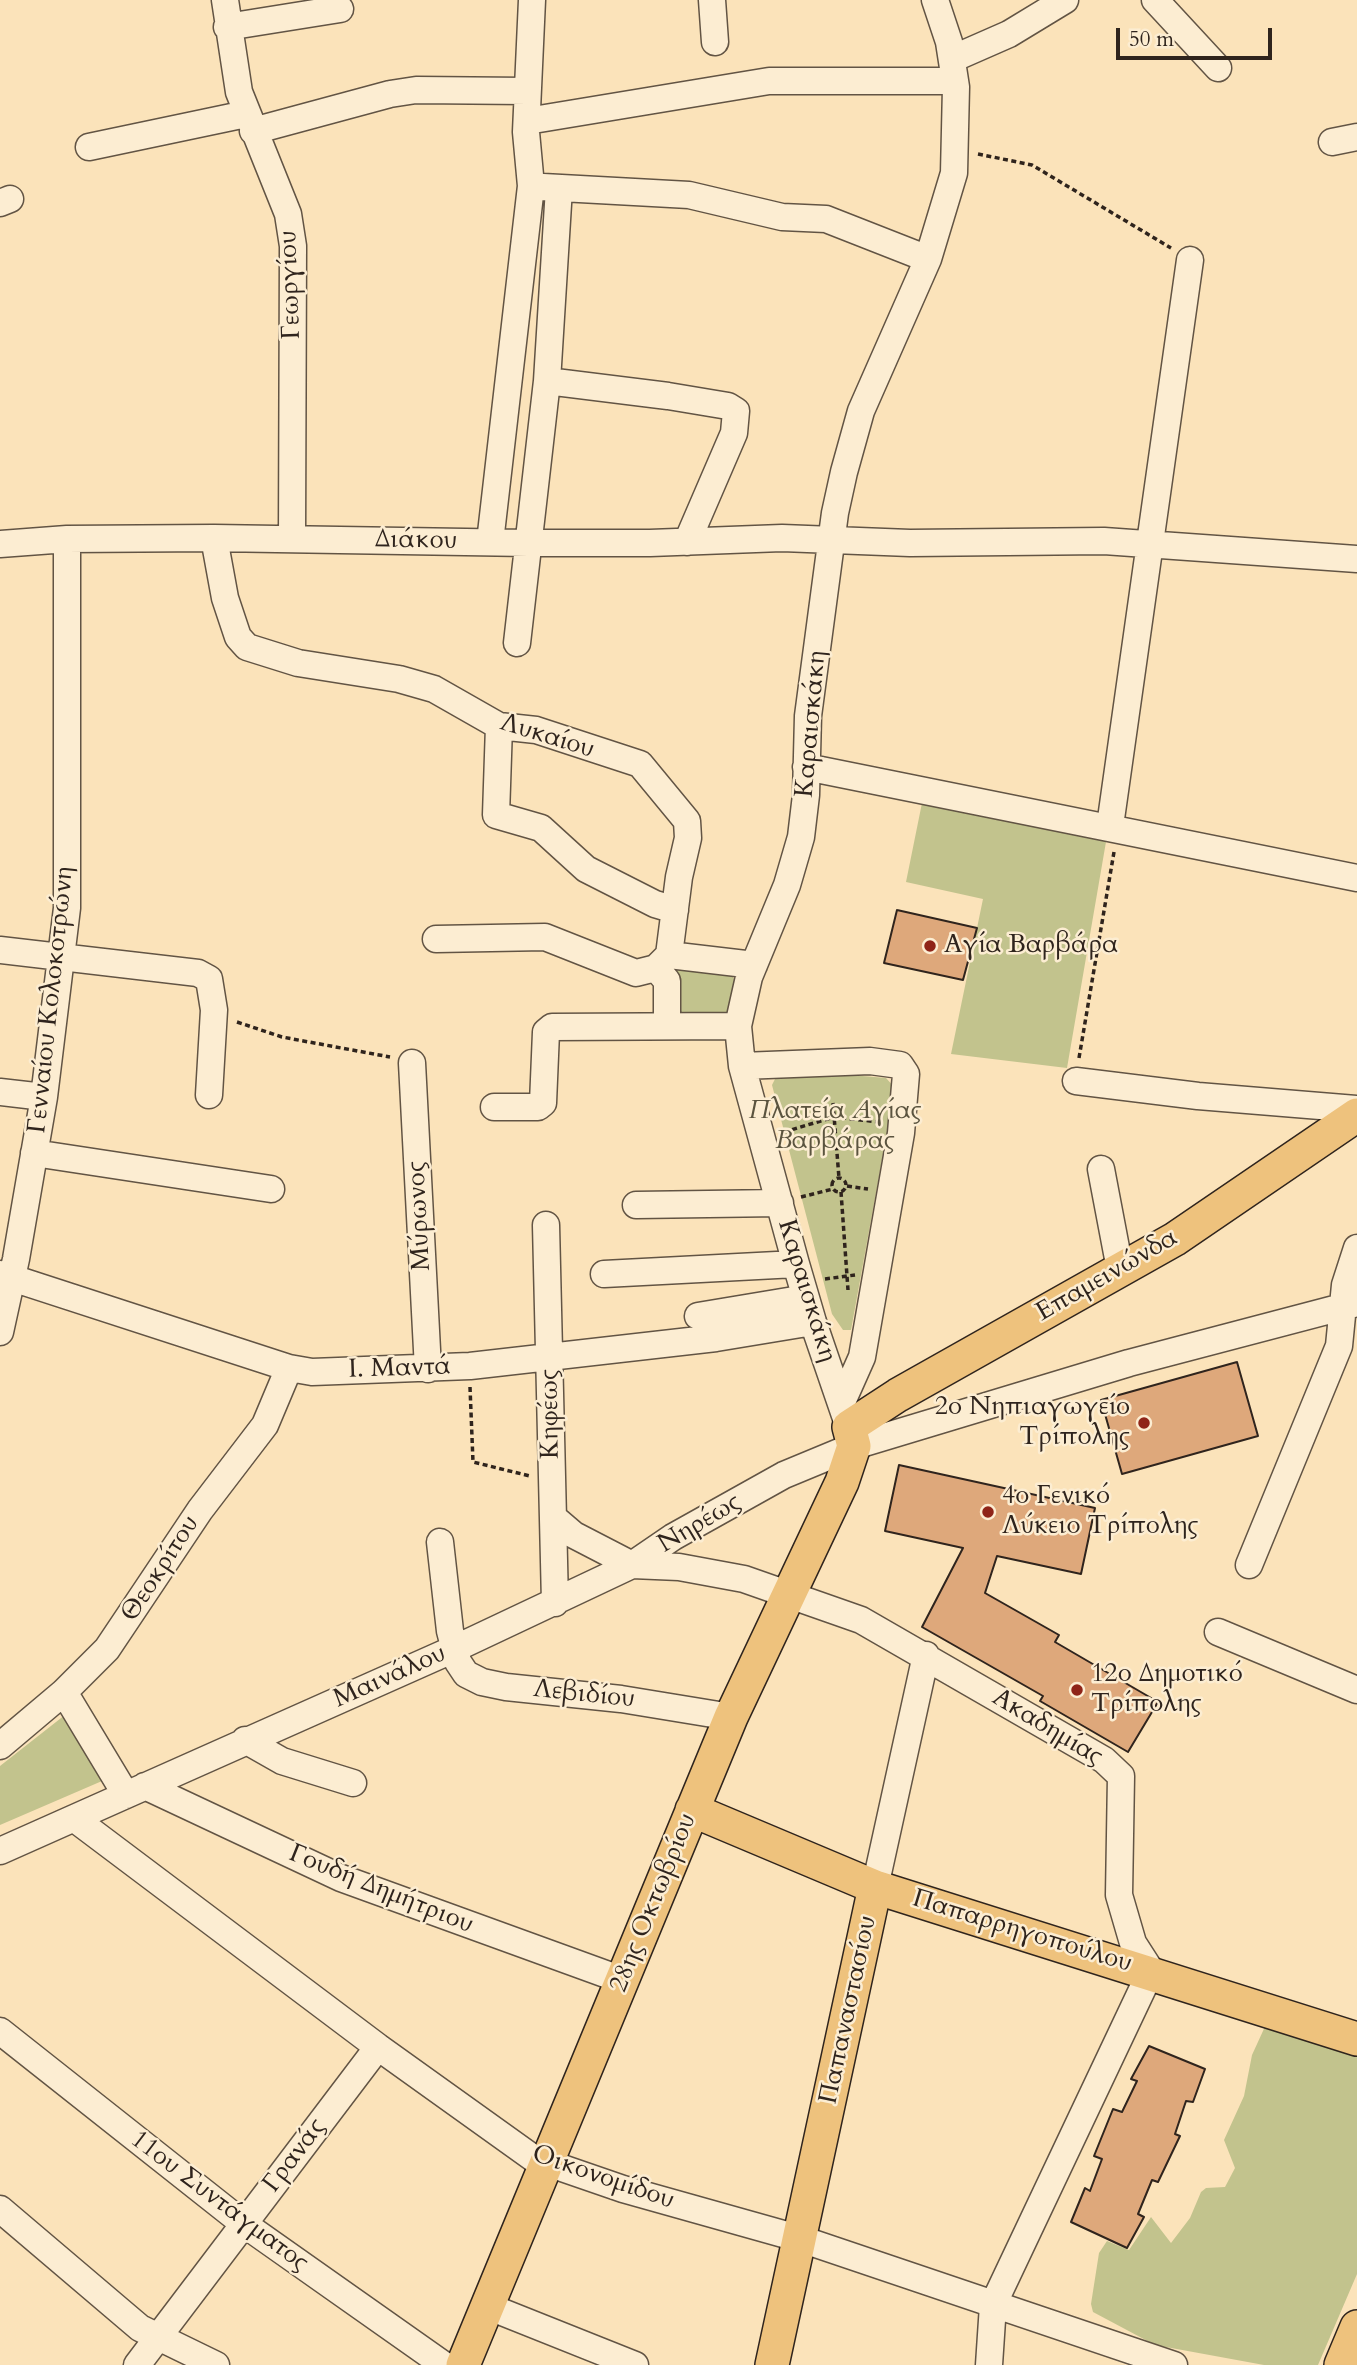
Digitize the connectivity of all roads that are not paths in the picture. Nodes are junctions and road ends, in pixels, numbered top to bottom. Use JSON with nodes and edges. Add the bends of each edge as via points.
{"nodes":[{"id":1,"x":225,"y":0,"type":"edge"},
{"id":2,"x":532,"y":0,"type":"edge"},
{"id":3,"x":712,"y":0,"type":"edge"},
{"id":4,"x":935,"y":0,"type":"edge"},
{"id":5,"x":1065,"y":0,"type":"edge"},
{"id":6,"x":1155,"y":0,"type":"edge"},
{"id":7,"x":340,"y":9,"type":"dead end"},
{"id":8,"x":228,"y":27,"type":"junction"},
{"id":9,"x":715,"y":42,"type":"dead end"},
{"id":10,"x":1217,"y":68,"type":"dead end"},
{"id":11,"x":953,"y":70,"type":"junction"},
{"id":12,"x":527,"y":91,"type":"junction"},
{"id":13,"x":527,"y":121,"type":"junction"},
{"id":14,"x":249,"y":122,"type":"junction"},
{"id":15,"x":89,"y":147,"type":"dead end"},
{"id":16,"x":531,"y":186,"type":"junction"},
{"id":17,"x":559,"y":188,"type":"junction"},
{"id":18,"x":928,"y":258,"type":"junction"},
{"id":19,"x":1190,"y":260,"type":"road end"},
{"id":20,"x":547,"y":381,"type":"junction"},
{"id":21,"x":214,"y":538,"type":"junction"},
{"id":22,"x":292,"y":538,"type":"junction"},
{"id":23,"x":67,"y":539,"type":"junction"},
{"id":24,"x":832,"y":539,"type":"junction"},
{"id":25,"x":490,"y":542,"type":"junction"},
{"id":26,"x":687,"y":542,"type":"junction"},
{"id":27,"x":1152,"y":542,"type":"junction"},
{"id":28,"x":528,"y":543,"type":"junction"},
{"id":29,"x":0,"y":544,"type":"edge"},
{"id":30,"x":1357,"y":559,"type":"edge"},
{"id":31,"x":517,"y":643,"type":"dead end"},
{"id":32,"x":499,"y":726,"type":"junction"},
{"id":33,"x":806,"y":767,"type":"junction"},
{"id":34,"x":1114,"y":827,"type":"junction"},
{"id":35,"x":1357,"y":878,"type":"edge"},
{"id":36,"x":675,"y":910,"type":"junction"},
{"id":37,"x":436,"y":939,"type":"dead end"},
{"id":38,"x":0,"y":950,"type":"edge"},
{"id":39,"x":61,"y":956,"type":"junction"},
{"id":40,"x":662,"y":961,"type":"junction"},
{"id":41,"x":754,"y":965,"type":"junction"},
{"id":42,"x":667,"y":1026,"type":"junction"},
{"id":43,"x":738,"y":1026,"type":"junction"},
{"id":44,"x":412,"y":1063,"type":"road end"},
{"id":45,"x":742,"y":1066,"type":"junction"},
{"id":46,"x":1076,"y":1081,"type":"road end"},
{"id":47,"x":0,"y":1092,"type":"edge"},
{"id":48,"x":209,"y":1095,"type":"dead end"},
{"id":49,"x":44,"y":1097,"type":"junction"},
{"id":50,"x":494,"y":1107,"type":"dead end"},
{"id":51,"x":1357,"y":1109,"type":"edge"},
{"id":52,"x":1357,"y":1115,"type":"edge"},
{"id":53,"x":34,"y":1153,"type":"junction"},
{"id":54,"x":1101,"y":1169,"type":"dead end"},
{"id":55,"x":271,"y":1189,"type":"dead end"},
{"id":56,"x":780,"y":1203,"type":"junction"},
{"id":57,"x":636,"y":1205,"type":"dead end"},
{"id":58,"x":545,"y":1225,"type":"dead end"},
{"id":59,"x":1357,"y":1248,"type":"edge"},
{"id":60,"x":1120,"y":1269,"type":"junction"},
{"id":61,"x":604,"y":1273,"type":"dead end"},
{"id":62,"x":6,"y":1276,"type":"edge"},
{"id":63,"x":804,"y":1292,"type":"junction"},
{"id":64,"x":1350,"y":1304,"type":"edge"},
{"id":65,"x":698,"y":1316,"type":"dead end"},
{"id":66,"x":0,"y":1332,"type":"edge"},
{"id":67,"x":863,"y":1350,"type":"junction"},
{"id":68,"x":549,"y":1355,"type":"junction"},
{"id":69,"x":289,"y":1368,"type":"junction"},
{"id":70,"x":428,"y":1369,"type":"junction"},
{"id":71,"x":831,"y":1373,"type":"junction"},
{"id":72,"x":848,"y":1425,"type":"junction"},
{"id":73,"x":553,"y":1517,"type":"junction"},
{"id":74,"x":440,"y":1542,"type":"dead end"},
{"id":75,"x":1248,"y":1564,"type":"dead end"},
{"id":76,"x":632,"y":1565,"type":"junction"},
{"id":77,"x":789,"y":1594,"type":"junction"},
{"id":78,"x":555,"y":1603,"type":"junction"},
{"id":79,"x":1218,"y":1632,"type":"dead end"},
{"id":80,"x":454,"y":1649,"type":"junction"},
{"id":81,"x":926,"y":1655,"type":"junction"},
{"id":82,"x":1357,"y":1690,"type":"edge"},
{"id":83,"x":64,"y":1692,"type":"junction"},
{"id":84,"x":731,"y":1717,"type":"junction"},
{"id":85,"x":245,"y":1740,"type":"junction"},
{"id":86,"x":0,"y":1746,"type":"edge"},
{"id":87,"x":353,"y":1783,"type":"dead end"},
{"id":88,"x":136,"y":1791,"type":"junction"},
{"id":89,"x":692,"y":1810,"type":"junction"},
{"id":90,"x":75,"y":1819,"type":"junction"},
{"id":91,"x":0,"y":1851,"type":"edge"},
{"id":92,"x":875,"y":1887,"type":"junction"},
{"id":93,"x":1151,"y":1971,"type":"junction"},
{"id":94,"x":622,"y":1980,"type":"junction"},
{"id":95,"x":0,"y":2031,"type":"edge"},
{"id":96,"x":1357,"y":2039,"type":"edge"},
{"id":97,"x":377,"y":2048,"type":"junction"},
{"id":98,"x":544,"y":2163,"type":"junction"},
{"id":99,"x":0,"y":2209,"type":"edge"},
{"id":100,"x":244,"y":2224,"type":"junction"},
{"id":101,"x":801,"y":2239,"type":"junction"},
{"id":102,"x":993,"y":2305,"type":"junction"},
{"id":103,"x":487,"y":2306,"type":"junction"},
{"id":104,"x":1357,"y":2327,"type":"edge"},
{"id":105,"x":158,"y":2337,"type":"junction"},
{"id":106,"x":137,"y":2365,"type":"edge"},
{"id":107,"x":216,"y":2365,"type":"edge"},
{"id":108,"x":444,"y":2365,"type":"edge"},
{"id":109,"x":463,"y":2365,"type":"edge"},
{"id":110,"x":635,"y":2365,"type":"edge"},
{"id":111,"x":772,"y":2365,"type":"edge"},
{"id":112,"x":989,"y":2365,"type":"edge"},
{"id":113,"x":1174,"y":2365,"type":"edge"},
{"id":114,"x":1341,"y":2365,"type":"edge"}],
"edges":[{"from":1,"to":8,"type":"street","name":"Γεωργίου"},
{"from":2,"to":12,"type":"street"},
{"from":3,"to":9,"type":"street"},
{"from":4,"to":11,"type":"street","name":"Καραισκάκη"},
{"from":5,"to":11,"type":"street"},
{"from":6,"to":10,"type":"street"},
{"from":7,"to":8,"type":"street"},
{"from":8,"to":14,"type":"street","name":"Γεωργίου","via":[[235,78]]},
{"from":11,"to":13,"type":"street","via":[[769,81]]},
{"from":11,"to":18,"type":"street","name":"Καραισκάκη","via":[[957,153],[947,205]]},
{"from":12,"to":13,"type":"street"},
{"from":12,"to":14,"type":"street","via":[[416,90]]},
{"from":13,"to":16,"type":"street"},
{"from":14,"to":15,"type":"street"},
{"from":14,"to":22,"type":"street","name":"Γεωργίου","via":[[288,214],[293,246]]},
{"from":16,"to":17,"type":"street"},
{"from":16,"to":25,"type":"street"},
{"from":17,"to":18,"type":"street","via":[[689,195],[782,217],[826,219]]},
{"from":17,"to":20,"type":"street"},
{"from":18,"to":24,"type":"street","name":"Καραισκάκη","via":[[861,411]]},
{"from":19,"to":27,"type":"street"},
{"from":20,"to":26,"type":"street","via":[[681,398],[736,411],[733,436]]},
{"from":20,"to":28,"type":"street"},
{"from":21,"to":22,"type":"street","name":"Διάκου"},
{"from":21,"to":23,"type":"street","name":"Διάκου"},
{"from":21,"to":32,"type":"street","name":"Λυκαίου","via":[[225,598],[237,637],[247,647],[298,663],[434,689]]},
{"from":22,"to":25,"type":"street","name":"Διάκου"},
{"from":23,"to":29,"type":"street","name":"Διάκου"},
{"from":23,"to":39,"type":"street","name":"Γενναίου Κολοκοτρώνη","via":[[69,826]]},
{"from":24,"to":26,"type":"street","name":"Διάκου"},
{"from":24,"to":27,"type":"street","name":"Διάκου"},
{"from":24,"to":33,"type":"street","name":"Καραισκάκη","via":[[808,716]]},
{"from":25,"to":28,"type":"street","name":"Διάκου"},
{"from":26,"to":28,"type":"street","name":"Διάκου"},
{"from":27,"to":30,"type":"street","name":"Διάκου"},
{"from":27,"to":34,"type":"street"},
{"from":28,"to":31,"type":"street"},
{"from":32,"to":36,"type":"street","via":[[496,816],[541,828],[586,869],[655,905]]},
{"from":32,"to":36,"type":"street","name":"Λυκαίου","via":[[536,730],[640,764],[687,821]]},
{"from":33,"to":34,"type":"street"},
{"from":33,"to":41,"type":"street","name":"Καραισκάκη","via":[[798,853]]},
{"from":34,"to":35,"type":"street"},
{"from":36,"to":40,"type":"street","name":"Λυκαίου"},
{"from":37,"to":40,"type":"street","via":[[545,937],[636,973]]},
{"from":38,"to":39,"type":"street"},
{"from":39,"to":48,"type":"street","via":[[198,973],[209,979],[214,1010]]},
{"from":39,"to":49,"type":"street","name":"Γενναίου Κολοκοτρώνη"},
{"from":40,"to":41,"type":"street"},
{"from":40,"to":42,"type":"street"},
{"from":41,"to":43,"type":"street","name":"Καραισκάκη"},
{"from":42,"to":43,"type":"street"},
{"from":42,"to":50,"type":"street","via":[[552,1027],[545,1032],[543,1103],[538,1107]]},
{"from":43,"to":45,"type":"street","name":"Καραισκάκη"},
{"from":44,"to":70,"type":"street","name":"Μύρωνος"},
{"from":45,"to":56,"type":"street","name":"Καραισκάκη"},
{"from":45,"to":67,"type":"street","via":[[834,1060],[904,1068],[902,1125]]},
{"from":46,"to":51,"type":"street"},
{"from":47,"to":49,"type":"street"},
{"from":49,"to":53,"type":"street","name":"Γενναίου Κολοκοτρώνη"},
{"from":52,"to":60,"type":"main road","name":"Επαμεινώνδα","via":[[1175,1239]]},
{"from":53,"to":55,"type":"street"},
{"from":53,"to":62,"type":"street","name":"Γενναίου Κολοκοτρώνη"},
{"from":54,"to":60,"type":"street"},
{"from":56,"to":57,"type":"street"},
{"from":56,"to":63,"type":"street","name":"Καραισκάκη"},
{"from":58,"to":68,"type":"street","name":"Κηφέως"},
{"from":59,"to":64,"type":"street","via":[[1347,1273]]},
{"from":60,"to":72,"type":"main road","name":"Επαμεινώνδα"},
{"from":61,"to":63,"type":"street"},
{"from":62,"to":66,"type":"street","name":"Γενναίου Κολοκοτρώνη"},
{"from":62,"to":69,"type":"street","name":"Ι. Μαντά"},
{"from":63,"to":65,"type":"street"},
{"from":63,"to":68,"type":"street","name":"Ι. Μαντά","via":[[716,1338]]},
{"from":63,"to":71,"type":"street","name":"Καραισκάκη"},
{"from":64,"to":72,"type":"street","name":"Νηρέως","via":[[1129,1363]]},
{"from":64,"to":75,"type":"street","via":[[1339,1346]]},
{"from":67,"to":71,"type":"street"},
{"from":67,"to":72,"type":"street"},
{"from":68,"to":70,"type":"street","name":"Ι. Μαντά"},
{"from":68,"to":73,"type":"street","name":"Κηφέως"},
{"from":69,"to":70,"type":"street","name":"Ι. Μαντά","via":[[312,1372]]},
{"from":69,"to":83,"type":"street","name":"Θεοκρίτου","via":[[259,1434],[200,1510],[107,1649]]},
{"from":71,"to":72,"type":"street","name":"Καραισκάκη"},
{"from":72,"to":76,"type":"street","name":"Νηρέως","via":[[784,1475]]},
{"from":72,"to":77,"type":"main road","name":"28ης Οκτωβρίου","via":[[842,1482]]},
{"from":73,"to":76,"type":"street","name":"Νηρέως","via":[[574,1535]]},
{"from":73,"to":78,"type":"street","name":"Κηφέως"},
{"from":74,"to":80,"type":"street"},
{"from":76,"to":77,"type":"street","via":[[711,1571]]},
{"from":76,"to":78,"type":"street","name":"Μαινάλου"},
{"from":77,"to":81,"type":"street","name":"Ακαδημίας","via":[[861,1620]]},
{"from":77,"to":84,"type":"main road","name":"28ης Οκτωβρίου"},
{"from":78,"to":80,"type":"street","name":"Μαινάλου"},
{"from":79,"to":82,"type":"street"},
{"from":80,"to":84,"type":"street","name":"Λεβιδίου","via":[[462,1670],[482,1682]]},
{"from":80,"to":85,"type":"street","name":"Μαινάλου"},
{"from":81,"to":92,"type":"street","name":"Παπαναστασίου"},
{"from":81,"to":93,"type":"street","name":"Ακαδημίας","via":[[1104,1760],[1121,1776],[1119,1895],[1133,1942]]},
{"from":83,"to":86,"type":"street","name":"Θεοκρίτου"},
{"from":83,"to":88,"type":"street"},
{"from":84,"to":89,"type":"main road","name":"28ης Οκτωβρίου"},
{"from":85,"to":87,"type":"street","via":[[282,1761]]},
{"from":85,"to":88,"type":"street","name":"Μαινάλου"},
{"from":88,"to":90,"type":"street","name":"Μαινάλου"},
{"from":88,"to":94,"type":"street","name":"Γουδή Δημήτριου","via":[[341,1878]]},
{"from":89,"to":92,"type":"main road","name":"Παπαρρηγοπούλου"},
{"from":89,"to":94,"type":"main road","name":"28ης Οκτωβρίου"},
{"from":90,"to":91,"type":"street","name":"Μαινάλου"},
{"from":90,"to":97,"type":"street","name":"Οικονομίδου"},
{"from":92,"to":93,"type":"main road","name":"Παπαρρηγοπούλου"},
{"from":92,"to":101,"type":"main road","name":"Παπαναστασίου"},
{"from":93,"to":96,"type":"main road","name":"Παπαρρηγοπούλου"},
{"from":93,"to":102,"type":"street"},
{"from":94,"to":98,"type":"main road","name":"28ης Οκτωβρίου"},
{"from":95,"to":100,"type":"street","name":"11ου Συντάγματος"},
{"from":97,"to":98,"type":"street","name":"Οικονομίδου"},
{"from":97,"to":100,"type":"street","name":"Γρανάς"},
{"from":98,"to":101,"type":"street","name":"Οικονομίδου"},
{"from":98,"to":103,"type":"main road","name":"28ης Οκτωβρίου"},
{"from":99,"to":105,"type":"street","via":[[140,2328]]},
{"from":100,"to":105,"type":"street","name":"Γρανάς"},
{"from":100,"to":108,"type":"street","name":"11ου Συντάγματος"},
{"from":101,"to":102,"type":"street","name":"Οικονομίδου"},
{"from":101,"to":111,"type":"main road","name":"Παπαναστασίου"},
{"from":102,"to":112,"type":"street"},
{"from":102,"to":113,"type":"street","name":"Οικονομίδου"},
{"from":103,"to":109,"type":"main road","name":"28ης Οκτωβρίου"},
{"from":103,"to":110,"type":"street"},
{"from":104,"to":114,"type":"main road"},
{"from":105,"to":106,"type":"street","name":"Γρανάς"},
{"from":105,"to":107,"type":"street"}]}
